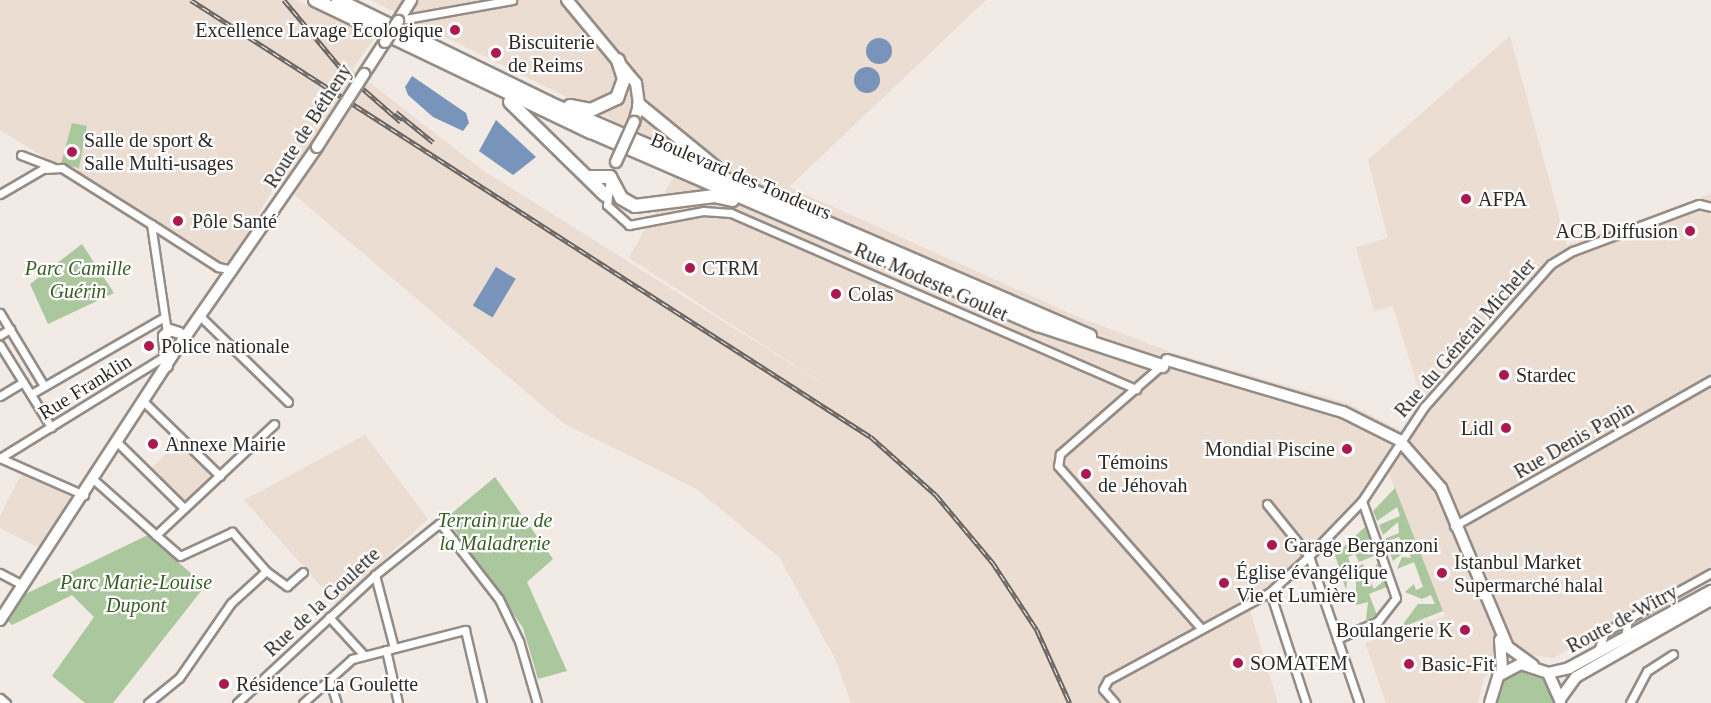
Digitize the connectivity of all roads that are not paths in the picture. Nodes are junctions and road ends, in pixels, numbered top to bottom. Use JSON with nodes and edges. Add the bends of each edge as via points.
{"nodes":[{"id":1,"x":315,"y":0,"type":"edge"},
{"id":2,"x":338,"y":0,"type":"edge"},
{"id":3,"x":411,"y":0,"type":"edge"},
{"id":4,"x":512,"y":0,"type":"edge"},
{"id":5,"x":567,"y":0,"type":"edge"},
{"id":6,"x":398,"y":21,"type":"junction"},
{"id":7,"x":618,"y":60,"type":"junction"},
{"id":8,"x":441,"y":62,"type":"junction"},
{"id":9,"x":482,"y":70,"type":"junction"},
{"id":10,"x":639,"y":105,"type":"junction"},
{"id":11,"x":21,"y":155,"type":"dead end"},
{"id":12,"x":52,"y":167,"type":"junction"},
{"id":13,"x":589,"y":177,"type":"junction"},
{"id":14,"x":610,"y":177,"type":"junction"},
{"id":15,"x":0,"y":194,"type":"edge"},
{"id":16,"x":605,"y":195,"type":"junction"},
{"id":17,"x":1711,"y":207,"type":"edge"},
{"id":18,"x":800,"y":211,"type":"junction"},
{"id":19,"x":150,"y":224,"type":"junction"},
{"id":20,"x":900,"y":266,"type":"junction"},
{"id":21,"x":234,"y":270,"type":"junction"},
{"id":22,"x":0,"y":313,"type":"edge"},
{"id":23,"x":202,"y":318,"type":"junction"},
{"id":24,"x":161,"y":319,"type":"junction"},
{"id":25,"x":10,"y":329,"type":"junction"},
{"id":26,"x":167,"y":332,"type":"junction"},
{"id":27,"x":0,"y":335,"type":"edge"},
{"id":28,"x":0,"y":345,"type":"edge"},
{"id":29,"x":175,"y":346,"type":"junction"},
{"id":30,"x":1165,"y":363,"type":"junction"},
{"id":31,"x":1711,"y":380,"type":"edge"},
{"id":32,"x":23,"y":382,"type":"junction"},
{"id":33,"x":44,"y":386,"type":"junction"},
{"id":34,"x":1136,"y":389,"type":"junction"},
{"id":35,"x":31,"y":394,"type":"junction"},
{"id":36,"x":0,"y":396,"type":"edge"},
{"id":37,"x":144,"y":402,"type":"junction"},
{"id":38,"x":288,"y":402,"type":"dead end"},
{"id":39,"x":274,"y":424,"type":"dead end"},
{"id":40,"x":51,"y":427,"type":"junction"},
{"id":41,"x":118,"y":442,"type":"junction"},
{"id":42,"x":1397,"y":443,"type":"junction"},
{"id":43,"x":20,"y":447,"type":"junction"},
{"id":44,"x":0,"y":458,"type":"edge"},
{"id":45,"x":10,"y":463,"type":"junction"},
{"id":46,"x":220,"y":476,"type":"junction"},
{"id":47,"x":93,"y":479,"type":"junction"},
{"id":48,"x":84,"y":495,"type":"junction"},
{"id":49,"x":1362,"y":501,"type":"junction"},
{"id":50,"x":1267,"y":504,"type":"dead end"},
{"id":51,"x":184,"y":508,"type":"junction"},
{"id":52,"x":1455,"y":526,"type":"junction"},
{"id":53,"x":156,"y":536,"type":"junction"},
{"id":54,"x":1309,"y":556,"type":"junction"},
{"id":55,"x":266,"y":571,"type":"junction"},
{"id":56,"x":303,"y":572,"type":"dead end"},
{"id":57,"x":0,"y":573,"type":"edge"},
{"id":58,"x":1711,"y":573,"type":"edge"},
{"id":59,"x":375,"y":575,"type":"junction"},
{"id":60,"x":23,"y":585,"type":"junction"},
{"id":61,"x":1711,"y":591,"type":"edge"},
{"id":62,"x":1270,"y":592,"type":"junction"},
{"id":63,"x":1711,"y":600,"type":"edge"},
{"id":64,"x":329,"y":616,"type":"junction"},
{"id":65,"x":0,"y":620,"type":"edge"},
{"id":66,"x":1628,"y":620,"type":"junction"},
{"id":67,"x":1200,"y":627,"type":"junction"},
{"id":68,"x":1337,"y":639,"type":"junction"},
{"id":69,"x":1624,"y":640,"type":"junction"},
{"id":70,"x":394,"y":648,"type":"junction"},
{"id":71,"x":386,"y":650,"type":"junction"},
{"id":72,"x":1673,"y":654,"type":"dead end"},
{"id":73,"x":364,"y":655,"type":"junction"},
{"id":74,"x":1596,"y":655,"type":"junction"},
{"id":75,"x":1533,"y":665,"type":"junction"},
{"id":76,"x":1502,"y":672,"type":"junction"},
{"id":77,"x":1548,"y":672,"type":"junction"},
{"id":78,"x":329,"y":679,"type":"junction"},
{"id":79,"x":0,"y":698,"type":"edge"},
{"id":80,"x":1559,"y":701,"type":"edge"},
{"id":81,"x":6,"y":703,"type":"edge"},
{"id":82,"x":148,"y":703,"type":"edge"},
{"id":83,"x":237,"y":703,"type":"edge"},
{"id":84,"x":303,"y":703,"type":"edge"},
{"id":85,"x":337,"y":703,"type":"edge"},
{"id":86,"x":398,"y":703,"type":"edge"},
{"id":87,"x":482,"y":703,"type":"edge"},
{"id":88,"x":537,"y":703,"type":"edge"},
{"id":89,"x":1114,"y":703,"type":"edge"},
{"id":90,"x":1306,"y":703,"type":"edge"},
{"id":91,"x":1359,"y":703,"type":"edge"},
{"id":92,"x":1490,"y":703,"type":"edge"},
{"id":93,"x":1630,"y":703,"type":"edge"}],
"edges":[{"from":1,"to":8,"type":"highway","name":"Boulevard des Tondeurs"},
{"from":2,"to":9,"type":"highway","name":"Boulevard des Tondeurs"},
{"from":3,"to":6,"type":"main road","name":"Route de Bétheny"},
{"from":4,"to":6,"type":"street"},
{"from":5,"to":7,"type":"main road"},
{"from":6,"to":21,"type":"main road","name":"Route de Bétheny","bridge":true},
{"from":7,"to":9,"type":"highway","via":[[623,88],[608,105],[591,110]]},
{"from":7,"to":10,"type":"main road","via":[[638,91]]},
{"from":8,"to":13,"type":"highway","via":[[523,110],[565,158]]},
{"from":8,"to":20,"type":"highway","name":"Boulevard des Tondeurs"},
{"from":9,"to":18,"type":"highway","name":"Boulevard des Tondeurs"},
{"from":10,"to":14,"type":"main road","bridge":true},
{"from":10,"to":18,"type":"highway","via":[[698,157]]},
{"from":11,"to":12,"type":"street"},
{"from":12,"to":15,"type":"street"},
{"from":12,"to":19,"type":"street","via":[[68,170]]},
{"from":13,"to":14,"type":"highway"},
{"from":13,"to":16,"type":"highway"},
{"from":14,"to":16,"type":"street"},
{"from":14,"to":20,"type":"highway","via":[[621,198],[635,206],[723,197]]},
{"from":16,"to":34,"type":"street","name":"Rue Modeste Goulet","via":[[610,213],[629,225],[703,211],[731,213]]},
{"from":17,"to":42,"type":"street","name":"Rue du Général Micheler","via":[[1699,204],[1573,251],[1551,264],[1508,307]]},
{"from":18,"to":30,"type":"highway","name":"Boulevard des Tondeurs","via":[[1084,333]]},
{"from":19,"to":21,"type":"street","via":[[204,257]]},
{"from":19,"to":24,"type":"street","via":[[164,298]]},
{"from":20,"to":30,"type":"highway","name":"Boulevard des Tondeurs","via":[[1065,335]]},
{"from":21,"to":23,"type":"main road","name":"Route de Bétheny"},
{"from":22,"to":25,"type":"street"},
{"from":23,"to":29,"type":"main road","name":"Route de Bétheny"},
{"from":23,"to":38,"type":"street"},
{"from":24,"to":26,"type":"street"},
{"from":24,"to":33,"type":"street"},
{"from":25,"to":27,"type":"street"},
{"from":25,"to":33,"type":"street"},
{"from":26,"to":29,"type":"main road"},
{"from":26,"to":29,"type":"main road"},
{"from":28,"to":32,"type":"street"},
{"from":29,"to":37,"type":"main road"},
{"from":29,"to":40,"type":"street","name":"Rue Franklin"},
{"from":30,"to":34,"type":"street"},
{"from":30,"to":42,"type":"main road","via":[[1346,420]]},
{"from":31,"to":52,"type":"street","name":"Rue Denis Papin"},
{"from":32,"to":35,"type":"street"},
{"from":32,"to":36,"type":"street"},
{"from":33,"to":35,"type":"street"},
{"from":34,"to":67,"type":"street","via":[[1060,454],[1058,466]]},
{"from":35,"to":40,"type":"street"},
{"from":37,"to":41,"type":"main road"},
{"from":37,"to":46,"type":"street"},
{"from":39,"to":46,"type":"street"},
{"from":40,"to":43,"type":"street","name":"Rue Franklin"},
{"from":41,"to":47,"type":"main road"},
{"from":41,"to":51,"type":"street"},
{"from":42,"to":49,"type":"street","name":"Rue du Général Micheler"},
{"from":42,"to":52,"type":"main road","via":[[1428,481]]},
{"from":43,"to":44,"type":"street","name":"Rue Franklin"},
{"from":43,"to":45,"type":"street","name":"Rue Franklin"},
{"from":44,"to":45,"type":"street"},
{"from":45,"to":48,"type":"street"},
{"from":46,"to":51,"type":"street"},
{"from":47,"to":48,"type":"main road"},
{"from":47,"to":53,"type":"street"},
{"from":48,"to":60,"type":"main road"},
{"from":49,"to":54,"type":"street","name":"Rue du Général Micheler"},
{"from":49,"to":68,"type":"street","via":[[1396,598],[1378,621]]},
{"from":50,"to":54,"type":"street"},
{"from":51,"to":53,"type":"street"},
{"from":52,"to":75,"type":"main road","via":[[1508,647]]},
{"from":52,"to":76,"type":"main road","via":[[1504,653]]},
{"from":53,"to":55,"type":"street","via":[[180,556],[232,532]]},
{"from":54,"to":62,"type":"street","name":"Rue du Général Micheler"},
{"from":54,"to":68,"type":"street"},
{"from":55,"to":56,"type":"street","via":[[287,586]]},
{"from":55,"to":82,"type":"street","via":[[231,603],[179,678]]},
{"from":57,"to":60,"type":"street"},
{"from":58,"to":66,"type":"street"},
{"from":59,"to":64,"type":"street","name":"Rue de la Goulette"},
{"from":59,"to":70,"type":"street"},
{"from":59,"to":88,"type":"street","name":"Rue de la Goulette","via":[[430,526],[446,528],[499,599],[519,641]]},
{"from":60,"to":65,"type":"main road"},
{"from":61,"to":69,"type":"main road","name":"Route de Witry"},
{"from":62,"to":67,"type":"street","name":"Rue du Général Micheler"},
{"from":62,"to":90,"type":"street"},
{"from":63,"to":80,"type":"main road","name":"Route de Witry","via":[[1576,677]]},
{"from":64,"to":73,"type":"street"},
{"from":64,"to":83,"type":"street","name":"Rue de la Goulette"},
{"from":66,"to":69,"type":"street"},
{"from":66,"to":74,"type":"street","via":[[1605,632]]},
{"from":67,"to":89,"type":"street","name":"Rue du Général Micheler","via":[[1108,680],[1104,689]]},
{"from":68,"to":91,"type":"street"},
{"from":69,"to":74,"type":"main road","name":"Route de Witry"},
{"from":70,"to":71,"type":"street"},
{"from":70,"to":87,"type":"street","via":[[465,630]]},
{"from":71,"to":73,"type":"street"},
{"from":71,"to":86,"type":"street"},
{"from":72,"to":93,"type":"street","via":[[1647,672]]},
{"from":73,"to":78,"type":"street"},
{"from":74,"to":77,"type":"main road","name":"Route de Witry"},
{"from":75,"to":76,"type":"main road"},
{"from":75,"to":77,"type":"main road"},
{"from":76,"to":92,"type":"main road","via":[[1492,686]]},
{"from":77,"to":80,"type":"main road"},
{"from":78,"to":84,"type":"street"},
{"from":78,"to":85,"type":"street"},
{"from":79,"to":81,"type":"street"}]}
